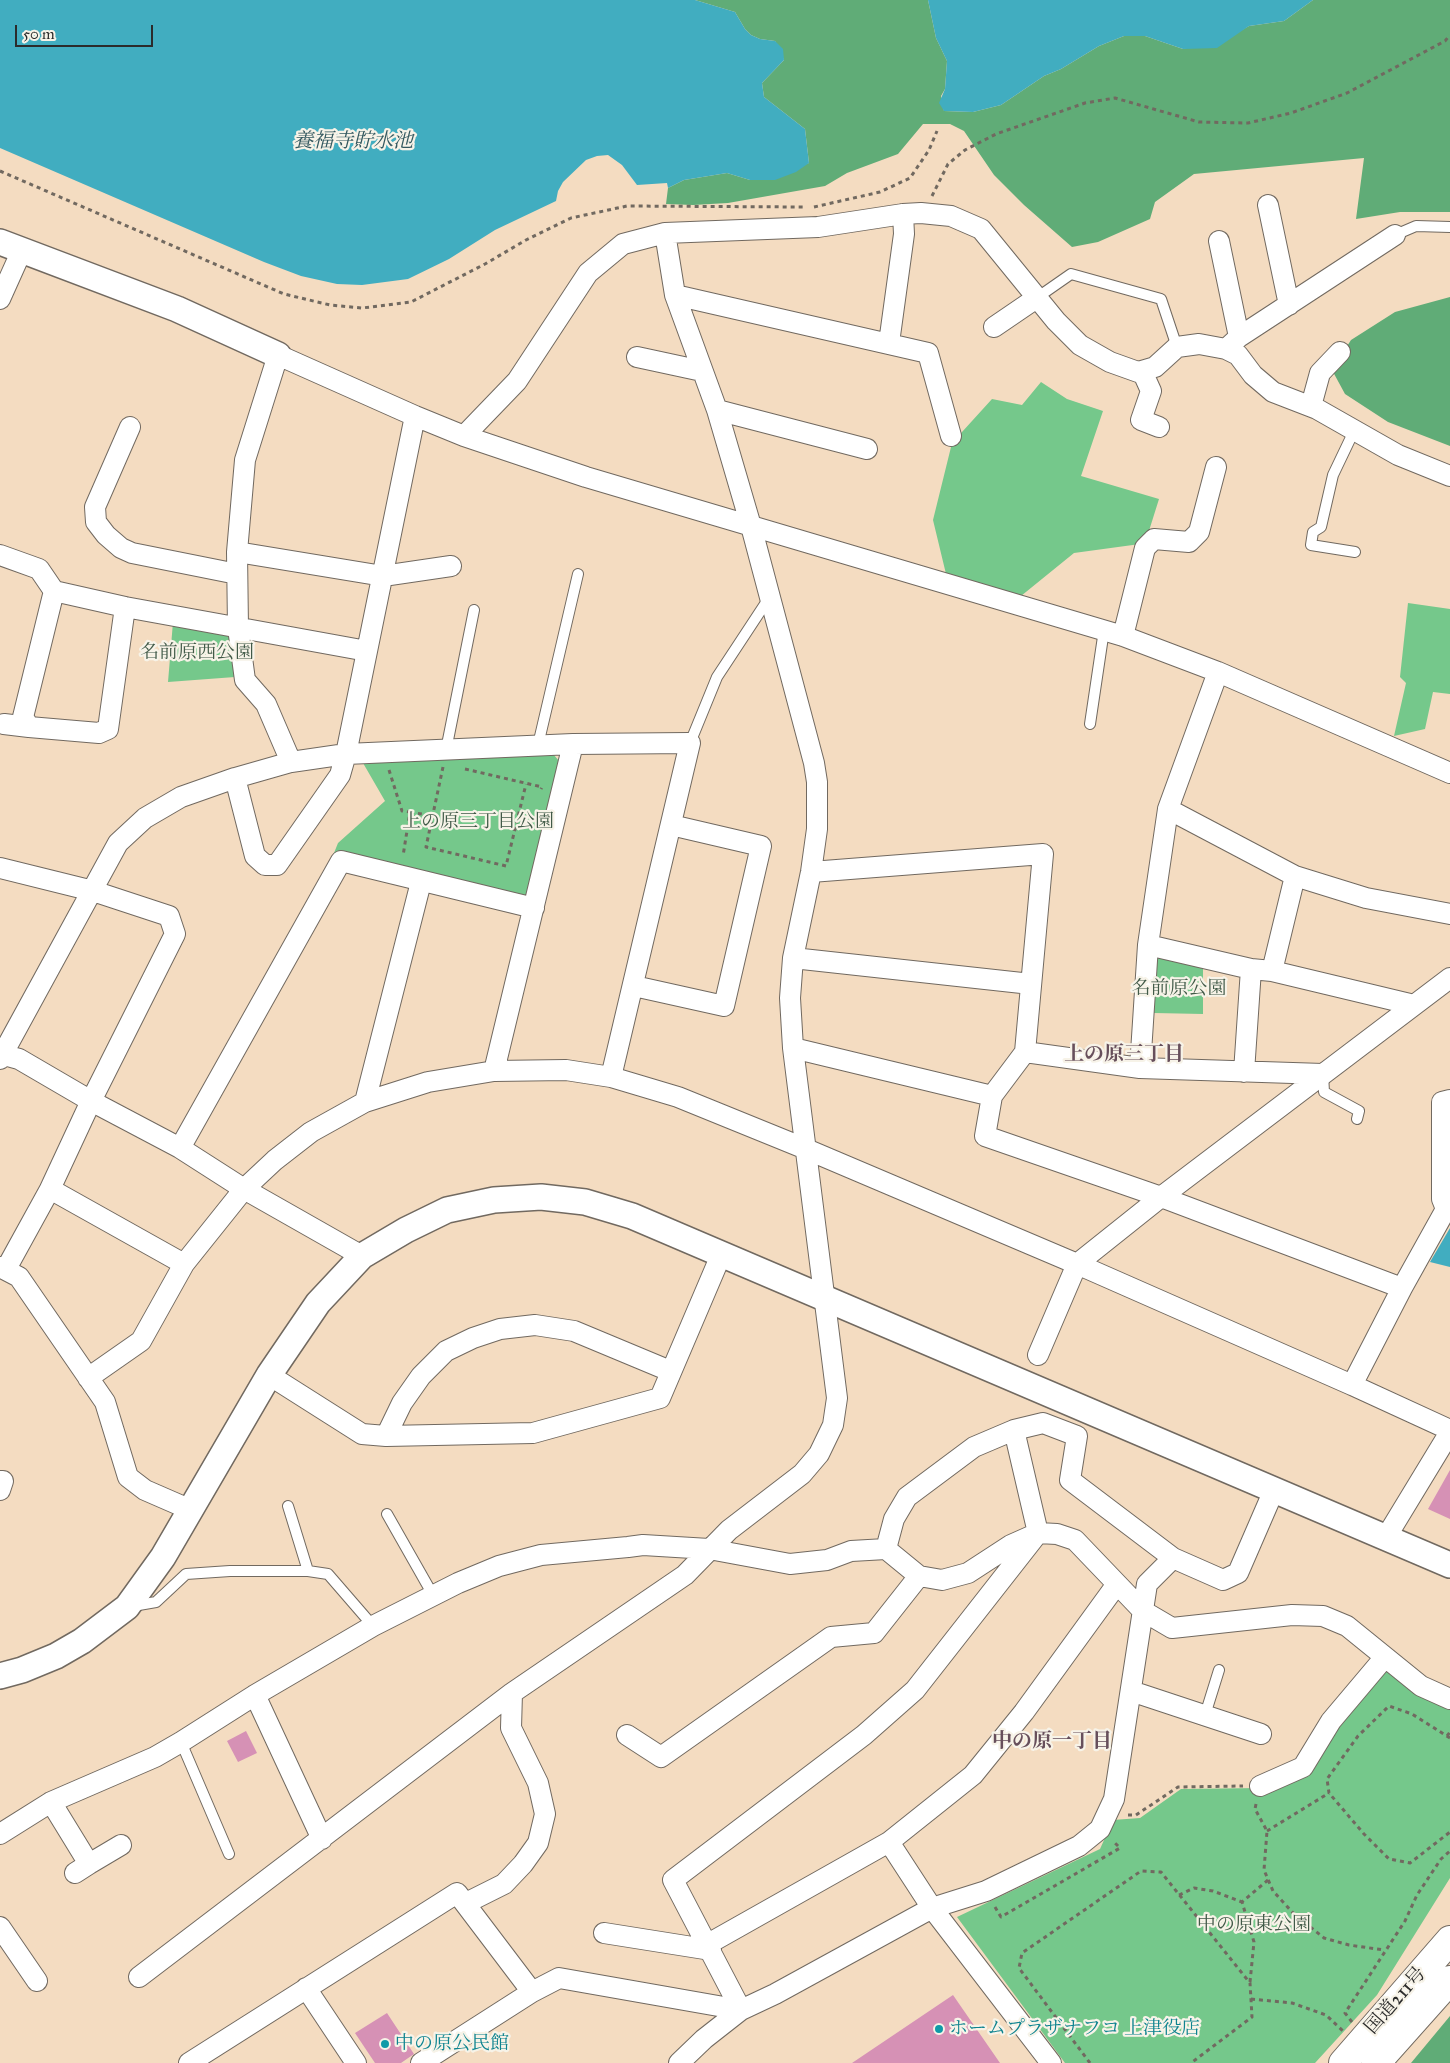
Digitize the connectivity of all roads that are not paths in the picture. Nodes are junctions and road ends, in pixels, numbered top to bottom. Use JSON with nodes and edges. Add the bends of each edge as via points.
{"nodes":[{"id":1,"x":1268,"y":205,"type":"dead end"},
{"id":2,"x":912,"y":214,"type":"junction"},
{"id":3,"x":1450,"y":227,"type":"edge"},
{"id":4,"x":665,"y":234,"type":"junction"},
{"id":5,"x":1395,"y":235,"type":"joint"},
{"id":6,"x":1219,"y":240,"type":"dead end"},
{"id":7,"x":11,"y":246,"type":"edge"},
{"id":8,"x":675,"y":295,"type":"junction"},
{"id":9,"x":1038,"y":297,"type":"junction"},
{"id":10,"x":0,"y":299,"type":"edge"},
{"id":11,"x":1289,"y":304,"type":"junction"},
{"id":12,"x":994,"y":327,"type":"dead end"},
{"id":13,"x":889,"y":343,"type":"junction"},
{"id":14,"x":1232,"y":343,"type":"junction"},
{"id":15,"x":1178,"y":347,"type":"junction"},
{"id":16,"x":1340,"y":352,"type":"dead end"},
{"id":17,"x":278,"y":355,"type":"junction"},
{"id":18,"x":637,"y":357,"type":"dead end"},
{"id":19,"x":702,"y":371,"type":"junction"},
{"id":20,"x":1142,"y":371,"type":"junction"},
{"id":21,"x":1311,"y":406,"type":"junction"},
{"id":22,"x":716,"y":410,"type":"junction"},
{"id":23,"x":415,"y":416,"type":"junction"},
{"id":24,"x":130,"y":427,"type":"dead end"},
{"id":25,"x":1159,"y":427,"type":"dead end"},
{"id":26,"x":1354,"y":431,"type":"junction"},
{"id":27,"x":464,"y":436,"type":"junction"},
{"id":28,"x":952,"y":436,"type":"dead end"},
{"id":29,"x":867,"y":450,"type":"dead end"},
{"id":30,"x":1216,"y":467,"type":"dead end"},
{"id":31,"x":1450,"y":476,"type":"edge"},
{"id":32,"x":751,"y":526,"type":"junction"},
{"id":33,"x":237,"y":552,"type":"junction"},
{"id":34,"x":1355,"y":552,"type":"dead end"},
{"id":35,"x":0,"y":555,"type":"edge"},
{"id":36,"x":450,"y":566,"type":"dead end"},
{"id":37,"x":238,"y":574,"type":"junction"},
{"id":38,"x":578,"y":574,"type":"dead end"},
{"id":39,"x":383,"y":576,"type":"junction"},
{"id":40,"x":54,"y":591,"type":"junction"},
{"id":41,"x":771,"y":596,"type":"junction"},
{"id":42,"x":125,"y":606,"type":"junction"},
{"id":43,"x":474,"y":610,"type":"dead end"},
{"id":44,"x":238,"y":628,"type":"junction"},
{"id":45,"x":1104,"y":630,"type":"junction"},
{"id":46,"x":1124,"y":636,"type":"junction"},
{"id":47,"x":367,"y":651,"type":"junction"},
{"id":48,"x":1218,"y":672,"type":"junction"},
{"id":49,"x":4,"y":724,"type":"dead end"},
{"id":50,"x":1090,"y":724,"type":"dead end"},
{"id":51,"x":29,"y":727,"type":"junction"},
{"id":52,"x":690,"y":743,"type":"junction"},
{"id":53,"x":573,"y":744,"type":"junction"},
{"id":54,"x":538,"y":745,"type":"junction"},
{"id":55,"x":446,"y":750,"type":"junction"},
{"id":56,"x":346,"y":754,"type":"junction"},
{"id":57,"x":291,"y":762,"type":"junction"},
{"id":58,"x":1450,"y":773,"type":"edge"},
{"id":59,"x":235,"y":778,"type":"junction"},
{"id":60,"x":1168,"y":809,"type":"junction"},
{"id":61,"x":671,"y":825,"type":"junction"},
{"id":62,"x":0,"y":868,"type":"edge"},
{"id":63,"x":812,"y":872,"type":"junction"},
{"id":64,"x":1295,"y":876,"type":"junction"},
{"id":65,"x":421,"y":882,"type":"junction"},
{"id":66,"x":93,"y":891,"type":"junction"},
{"id":67,"x":534,"y":908,"type":"junction"},
{"id":68,"x":1450,"y":914,"type":"edge"},
{"id":69,"x":1148,"y":945,"type":"junction"},
{"id":70,"x":793,"y":958,"type":"junction"},
{"id":71,"x":1251,"y":968,"type":"junction"},
{"id":72,"x":1272,"y":971,"type":"junction"},
{"id":73,"x":1450,"y":978,"type":"edge"},
{"id":74,"x":1031,"y":984,"type":"junction"},
{"id":75,"x":634,"y":986,"type":"junction"},
{"id":76,"x":1414,"y":1005,"type":"junction"},
{"id":77,"x":793,"y":1048,"type":"junction"},
{"id":78,"x":1025,"y":1052,"type":"junction"},
{"id":79,"x":1,"y":1056,"type":"edge"},
{"id":80,"x":1140,"y":1068,"type":"junction"},
{"id":81,"x":494,"y":1071,"type":"junction"},
{"id":82,"x":1244,"y":1072,"type":"junction"},
{"id":83,"x":1323,"y":1074,"type":"junction"},
{"id":84,"x":611,"y":1076,"type":"junction"},
{"id":85,"x":992,"y":1096,"type":"junction"},
{"id":86,"x":1450,"y":1100,"type":"edge"},
{"id":87,"x":91,"y":1101,"type":"junction"},
{"id":88,"x":365,"y":1102,"type":"junction"},
{"id":89,"x":1357,"y":1119,"type":"dead end"},
{"id":90,"x":180,"y":1148,"type":"junction"},
{"id":91,"x":806,"y":1148,"type":"junction"},
{"id":92,"x":50,"y":1189,"type":"junction"},
{"id":93,"x":244,"y":1189,"type":"junction"},
{"id":94,"x":1161,"y":1197,"type":"junction"},
{"id":95,"x":1448,"y":1209,"type":"edge"},
{"id":96,"x":721,"y":1255,"type":"junction"},
{"id":97,"x":362,"y":1256,"type":"junction"},
{"id":98,"x":184,"y":1264,"type":"junction"},
{"id":99,"x":1077,"y":1264,"type":"junction"},
{"id":100,"x":3,"y":1268,"type":"edge"},
{"id":101,"x":1402,"y":1288,"type":"junction"},
{"id":102,"x":826,"y":1299,"type":"junction"},
{"id":103,"x":1038,"y":1355,"type":"dead end"},
{"id":104,"x":670,"y":1371,"type":"junction"},
{"id":105,"x":269,"y":1375,"type":"junction"},
{"id":106,"x":88,"y":1378,"type":"junction"},
{"id":107,"x":1352,"y":1385,"type":"junction"},
{"id":108,"x":1014,"y":1430,"type":"junction"},
{"id":109,"x":1450,"y":1431,"type":"edge"},
{"id":110,"x":386,"y":1436,"type":"junction"},
{"id":111,"x":0,"y":1481,"type":"edge"},
{"id":112,"x":0,"y":1490,"type":"edge"},
{"id":113,"x":1274,"y":1490,"type":"junction"},
{"id":114,"x":288,"y":1506,"type":"dead end"},
{"id":115,"x":191,"y":1510,"type":"junction"},
{"id":116,"x":387,"y":1514,"type":"dead end"},
{"id":117,"x":1038,"y":1533,"type":"junction"},
{"id":118,"x":1385,"y":1539,"type":"junction"},
{"id":119,"x":709,"y":1549,"type":"junction"},
{"id":120,"x":886,"y":1549,"type":"junction"},
{"id":121,"x":1173,"y":1558,"type":"junction"},
{"id":122,"x":1450,"y":1565,"type":"edge"},
{"id":123,"x":308,"y":1571,"type":"junction"},
{"id":124,"x":919,"y":1576,"type":"junction"},
{"id":125,"x":1117,"y":1584,"type":"junction"},
{"id":126,"x":433,"y":1595,"type":"junction"},
{"id":127,"x":127,"y":1607,"type":"junction"},
{"id":128,"x":1143,"y":1611,"type":"junction"},
{"id":129,"x":373,"y":1626,"type":"junction"},
{"id":130,"x":1385,"y":1657,"type":"junction"},
{"id":131,"x":1219,"y":1670,"type":"dead end"},
{"id":132,"x":0,"y":1676,"type":"edge"},
{"id":133,"x":1131,"y":1691,"type":"junction"},
{"id":134,"x":512,"y":1693,"type":"junction"},
{"id":135,"x":255,"y":1695,"type":"junction"},
{"id":136,"x":1450,"y":1699,"type":"edge"},
{"id":137,"x":1205,"y":1715,"type":"junction"},
{"id":138,"x":1262,"y":1734,"type":"dead end"},
{"id":139,"x":627,"y":1735,"type":"dead end"},
{"id":140,"x":182,"y":1742,"type":"junction"},
{"id":141,"x":1260,"y":1786,"type":"road end"},
{"id":142,"x":51,"y":1802,"type":"junction"},
{"id":143,"x":0,"y":1834,"type":"edge"},
{"id":144,"x":322,"y":1839,"type":"junction"},
{"id":145,"x":889,"y":1842,"type":"junction"},
{"id":146,"x":121,"y":1845,"type":"dead end"},
{"id":147,"x":229,"y":1854,"type":"dead end"},
{"id":148,"x":466,"y":1903,"type":"junction"},
{"id":149,"x":932,"y":1908,"type":"junction"},
{"id":150,"x":0,"y":1928,"type":"edge"},
{"id":151,"x":604,"y":1933,"type":"dead end"},
{"id":152,"x":1450,"y":1940,"type":"edge"},
{"id":153,"x":709,"y":1947,"type":"junction"},
{"id":154,"x":139,"y":1977,"type":"dead end"},
{"id":155,"x":1450,"y":1980,"type":"edge"},
{"id":156,"x":37,"y":1982,"type":"dead end"},
{"id":157,"x":306,"y":1988,"type":"junction"},
{"id":158,"x":532,"y":1992,"type":"junction"},
{"id":159,"x":741,"y":2010,"type":"junction"},
{"id":160,"x":1360,"y":2052,"type":"edge"},
{"id":161,"x":189,"y":2063,"type":"edge"},
{"id":162,"x":356,"y":2063,"type":"edge"},
{"id":163,"x":421,"y":2063,"type":"edge"},
{"id":164,"x":679,"y":2063,"type":"edge"},
{"id":165,"x":1051,"y":2063,"type":"edge"}],
"edges":[{"from":1,"to":11,"type":"street"},
{"from":2,"to":4,"type":"street","via":[[818,227]]},
{"from":2,"to":9,"type":"street","via":[[952,216],[982,229]]},
{"from":2,"to":13,"type":"street","via":[[904,234]]},
{"from":3,"to":5,"type":"lane","via":[[1416,226]]},
{"from":4,"to":8,"type":"street"},
{"from":4,"to":27,"type":"street","via":[[623,244],[588,274],[517,381]]},
{"from":5,"to":11,"type":"street"},
{"from":6,"to":14,"type":"street"},
{"from":7,"to":10,"type":"street"},
{"from":7,"to":17,"type":"street","via":[[177,310]]},
{"from":8,"to":13,"type":"street"},
{"from":8,"to":19,"type":"street"},
{"from":9,"to":12,"type":"street"},
{"from":9,"to":15,"type":"lane","via":[[1071,274],[1161,299]]},
{"from":9,"to":20,"type":"street","via":[[1056,321],[1080,344],[1110,362]]},
{"from":11,"to":14,"type":"street"},
{"from":13,"to":28,"type":"street","via":[[928,353]]},
{"from":14,"to":15,"type":"street"},
{"from":14,"to":21,"type":"street","via":[[1253,375],[1273,392]]},
{"from":15,"to":20,"type":"street","via":[[1155,367]]},
{"from":16,"to":21,"type":"street","via":[[1320,373]]},
{"from":17,"to":23,"type":"street"},
{"from":17,"to":33,"type":"street","via":[[245,460]]},
{"from":18,"to":19,"type":"street"},
{"from":19,"to":22,"type":"street"},
{"from":20,"to":25,"type":"street","via":[[1151,391],[1140,420]]},
{"from":21,"to":26,"type":"street"},
{"from":22,"to":29,"type":"street"},
{"from":22,"to":32,"type":"street"},
{"from":23,"to":27,"type":"street"},
{"from":23,"to":39,"type":"street"},
{"from":24,"to":37,"type":"street","via":[[96,507],[96,522],[121,548]]},
{"from":26,"to":31,"type":"street","via":[[1398,455]]},
{"from":26,"to":34,"type":"lane","via":[[1333,475],[1321,527],[1313,532],[1311,545]]},
{"from":27,"to":32,"type":"street","via":[[586,478]]},
{"from":30,"to":46,"type":"street","via":[[1199,532],[1189,542],[1154,539],[1145,548]]},
{"from":32,"to":41,"type":"street"},
{"from":32,"to":45,"type":"street"},
{"from":33,"to":37,"type":"street"},
{"from":33,"to":39,"type":"street"},
{"from":35,"to":40,"type":"street","via":[[39,569]]},
{"from":36,"to":39,"type":"street"},
{"from":37,"to":44,"type":"street"},
{"from":38,"to":54,"type":"lane"},
{"from":39,"to":47,"type":"street"},
{"from":40,"to":42,"type":"street"},
{"from":40,"to":51,"type":"street","via":[[23,717]]},
{"from":41,"to":52,"type":"lane","via":[[717,677]]},
{"from":41,"to":63,"type":"street","via":[[814,763],[817,830]]},
{"from":42,"to":44,"type":"street"},
{"from":42,"to":51,"type":"street","via":[[108,728],[99,733]]},
{"from":43,"to":55,"type":"lane"},
{"from":44,"to":47,"type":"street"},
{"from":44,"to":57,"type":"street","via":[[245,680],[266,704]]},
{"from":45,"to":46,"type":"street"},
{"from":45,"to":50,"type":"lane"},
{"from":46,"to":48,"type":"street"},
{"from":47,"to":56,"type":"street"},
{"from":48,"to":58,"type":"street"},
{"from":48,"to":60,"type":"street"},
{"from":49,"to":51,"type":"street"},
{"from":52,"to":53,"type":"street"},
{"from":52,"to":61,"type":"street"},
{"from":53,"to":54,"type":"street"},
{"from":53,"to":67,"type":"street"},
{"from":54,"to":55,"type":"street"},
{"from":55,"to":56,"type":"street"},
{"from":56,"to":57,"type":"street"},
{"from":56,"to":59,"type":"street","via":[[340,775],[277,865],[265,865],[254,856]]},
{"from":57,"to":59,"type":"street"},
{"from":59,"to":66,"type":"street","via":[[181,798],[145,818],[118,843]]},
{"from":60,"to":64,"type":"street"},
{"from":60,"to":69,"type":"street"},
{"from":61,"to":75,"type":"street"},
{"from":61,"to":75,"type":"street","via":[[761,846],[757,865],[724,1006]]},
{"from":62,"to":66,"type":"street"},
{"from":63,"to":70,"type":"street"},
{"from":63,"to":74,"type":"street","via":[[1043,854]]},
{"from":64,"to":68,"type":"street","via":[[1366,898]]},
{"from":64,"to":72,"type":"street"},
{"from":65,"to":67,"type":"street"},
{"from":65,"to":88,"type":"street"},
{"from":65,"to":90,"type":"street","via":[[341,862]]},
{"from":66,"to":79,"type":"street"},
{"from":66,"to":87,"type":"street","via":[[168,916],[175,934]]},
{"from":67,"to":81,"type":"street"},
{"from":69,"to":71,"type":"street"},
{"from":69,"to":80,"type":"street"},
{"from":70,"to":74,"type":"street"},
{"from":70,"to":77,"type":"street","via":[[790,998]]},
{"from":71,"to":72,"type":"street"},
{"from":71,"to":82,"type":"street"},
{"from":72,"to":76,"type":"street"},
{"from":73,"to":76,"type":"street"},
{"from":74,"to":78,"type":"street"},
{"from":75,"to":84,"type":"street"},
{"from":76,"to":83,"type":"street"},
{"from":77,"to":85,"type":"street"},
{"from":77,"to":91,"type":"street"},
{"from":78,"to":80,"type":"street"},
{"from":78,"to":85,"type":"street"},
{"from":79,"to":87,"type":"street","via":[[19,1058]]},
{"from":80,"to":82,"type":"street"},
{"from":81,"to":84,"type":"street","via":[[566,1070]]},
{"from":81,"to":88,"type":"street","via":[[428,1082]]},
{"from":82,"to":83,"type":"street"},
{"from":83,"to":89,"type":"lane","via":[[1324,1092],[1360,1111]]},
{"from":83,"to":94,"type":"street"},
{"from":84,"to":91,"type":"street","via":[[678,1097]]},
{"from":85,"to":94,"type":"street","via":[[984,1136]]},
{"from":86,"to":95,"type":"street","via":[[1442,1102],[1442,1198]]},
{"from":87,"to":90,"type":"street"},
{"from":87,"to":92,"type":"street"},
{"from":88,"to":93,"type":"street","via":[[311,1132]]},
{"from":90,"to":93,"type":"street"},
{"from":91,"to":99,"type":"street"},
{"from":91,"to":102,"type":"street"},
{"from":92,"to":98,"type":"street"},
{"from":92,"to":100,"type":"street"},
{"from":93,"to":97,"type":"street"},
{"from":93,"to":98,"type":"street"},
{"from":94,"to":99,"type":"street"},
{"from":94,"to":101,"type":"street"},
{"from":95,"to":101,"type":"street"},
{"from":96,"to":97,"type":"street","via":[[632,1216],[585,1202],[541,1197],[494,1200],[447,1210]]},
{"from":96,"to":102,"type":"street"},
{"from":96,"to":104,"type":"street"},
{"from":97,"to":105,"type":"street","via":[[318,1303]]},
{"from":98,"to":106,"type":"street","via":[[141,1341]]},
{"from":99,"to":103,"type":"street"},
{"from":99,"to":107,"type":"street"},
{"from":100,"to":106,"type":"street","via":[[19,1277]]},
{"from":101,"to":107,"type":"street"},
{"from":102,"to":113,"type":"street"},
{"from":102,"to":119,"type":"street","via":[[837,1398],[833,1425],[819,1454],[802,1474]]},
{"from":104,"to":110,"type":"street","via":[[660,1398],[533,1433]]},
{"from":104,"to":110,"type":"street","via":[[574,1331],[534,1325],[500,1329],[446,1351],[421,1376],[402,1403]]},
{"from":105,"to":110,"type":"street","via":[[362,1434]]},
{"from":105,"to":115,"type":"street"},
{"from":106,"to":115,"type":"street","via":[[105,1402],[128,1477],[145,1490]]},
{"from":107,"to":109,"type":"street"},
{"from":108,"to":117,"type":"street"},
{"from":108,"to":120,"type":"street","via":[[974,1447],[907,1497],[894,1519]]},
{"from":108,"to":121,"type":"street","via":[[1043,1423],[1077,1436],[1070,1480]]},
{"from":109,"to":118,"type":"street"},
{"from":111,"to":112,"type":"street","via":[[3,1481]]},
{"from":113,"to":118,"type":"street"},
{"from":113,"to":121,"type":"street","via":[[1238,1573],[1222,1580]]},
{"from":114,"to":123,"type":"lane"},
{"from":115,"to":127,"type":"street","via":[[163,1557]]},
{"from":116,"to":126,"type":"lane"},
{"from":117,"to":124,"type":"street","via":[[1011,1545],[968,1573],[942,1580]]},
{"from":117,"to":125,"type":"street","via":[[1057,1534],[1075,1540]]},
{"from":117,"to":153,"type":"street","via":[[915,1690],[864,1735],[674,1880]]},
{"from":118,"to":122,"type":"street"},
{"from":119,"to":120,"type":"street","via":[[790,1564],[827,1560],[851,1551]]},
{"from":119,"to":126,"type":"street","via":[[644,1545],[541,1555],[499,1566]]},
{"from":119,"to":134,"type":"street","via":[[685,1575]]},
{"from":120,"to":124,"type":"street"},
{"from":121,"to":128,"type":"street","via":[[1147,1584]]},
{"from":123,"to":127,"type":"lane","via":[[186,1574],[156,1602]]},
{"from":123,"to":129,"type":"lane","via":[[328,1574]]},
{"from":124,"to":139,"type":"street","via":[[874,1633],[831,1637],[661,1757]]},
{"from":125,"to":128,"type":"street"},
{"from":125,"to":145,"type":"street","via":[[1024,1712],[973,1775]]},
{"from":126,"to":129,"type":"street"},
{"from":127,"to":132,"type":"street","via":[[56,1656]]},
{"from":128,"to":130,"type":"street","via":[[1172,1628],[1292,1615],[1323,1616],[1348,1626]]},
{"from":128,"to":133,"type":"street"},
{"from":129,"to":135,"type":"street"},
{"from":130,"to":136,"type":"street","via":[[1421,1686]]},
{"from":130,"to":141,"type":"street","via":[[1331,1721],[1304,1767]]},
{"from":131,"to":137,"type":"lane"},
{"from":133,"to":137,"type":"street"},
{"from":133,"to":149,"type":"street","via":[[1114,1799],[1100,1829],[1080,1846],[986,1891]]},
{"from":134,"to":144,"type":"street"},
{"from":134,"to":148,"type":"street","via":[[511,1728],[538,1783],[545,1814],[538,1843],[523,1864],[504,1884]]},
{"from":135,"to":140,"type":"street"},
{"from":135,"to":144,"type":"street"},
{"from":137,"to":138,"type":"street"},
{"from":140,"to":142,"type":"street"},
{"from":140,"to":147,"type":"lane"},
{"from":142,"to":143,"type":"street"},
{"from":142,"to":146,"type":"street","via":[[82,1869]]},
{"from":144,"to":154,"type":"street"},
{"from":145,"to":149,"type":"street"},
{"from":145,"to":153,"type":"street"},
{"from":148,"to":157,"type":"street","via":[[457,1893]]},
{"from":148,"to":158,"type":"street"},
{"from":149,"to":159,"type":"street"},
{"from":149,"to":165,"type":"street"},
{"from":150,"to":156,"type":"street"},
{"from":151,"to":153,"type":"street"},
{"from":152,"to":160,"type":"highway","name":"国道211号"},
{"from":153,"to":159,"type":"street"},
{"from":155,"to":160,"type":"highway","name":"国道211号"},
{"from":157,"to":161,"type":"street"},
{"from":157,"to":162,"type":"street"},
{"from":158,"to":159,"type":"street","via":[[559,1978]]},
{"from":158,"to":163,"type":"street"},
{"from":159,"to":164,"type":"street"}]}
